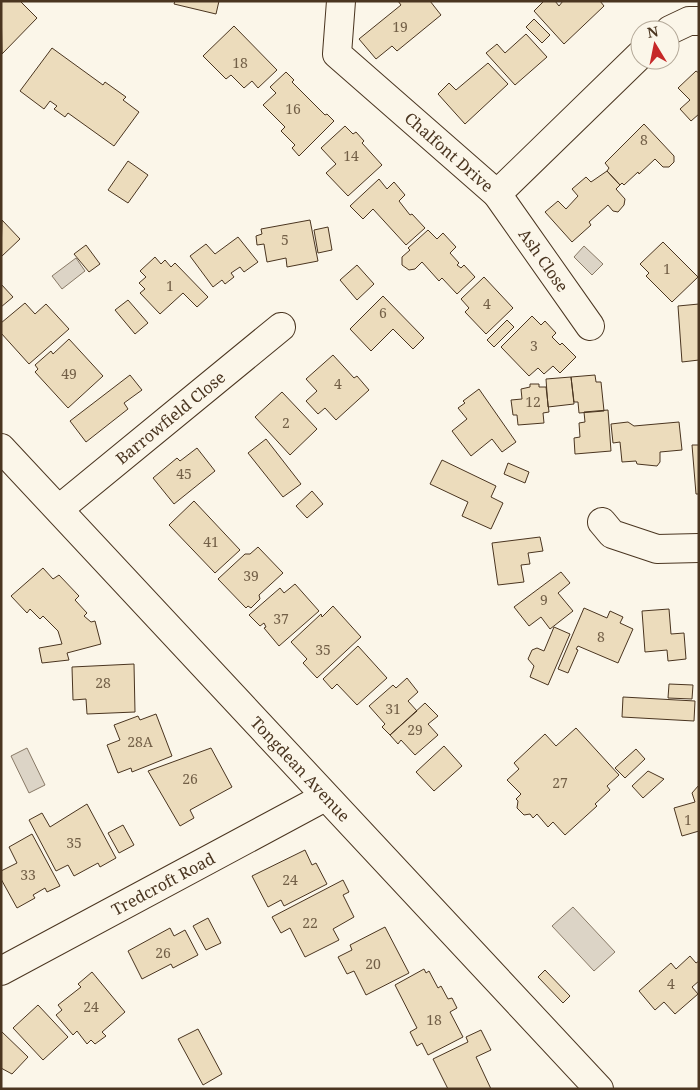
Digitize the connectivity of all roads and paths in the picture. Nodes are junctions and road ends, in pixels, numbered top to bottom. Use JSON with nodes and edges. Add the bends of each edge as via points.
{"nodes":[{"id":1,"x":341,"y":1,"type":"edge"},
{"id":2,"x":699,"y":20,"type":"edge"},
{"id":3,"x":680,"y":25,"type":"edge"},
{"id":4,"x":630,"y":65,"type":"edge"},
{"id":5,"x":498,"y":194,"type":"junction"},
{"id":6,"x":280,"y":326,"type":"dead end"},
{"id":7,"x":590,"y":326,"type":"dead end"},
{"id":8,"x":1,"y":448,"type":"edge"},
{"id":9,"x":59,"y":509,"type":"junction"},
{"id":10,"x":602,"y":522,"type":"dead end"},
{"id":11,"x":699,"y":548,"type":"edge"},
{"id":12,"x":325,"y":797,"type":"junction"},
{"id":13,"x":1,"y":971,"type":"edge"},
{"id":14,"x":599,"y":1089,"type":"edge"}],
"edges":[{"from":1,"to":5,"type":"street","name":"Chalfont Drive","via":[[337,54]]},
{"from":2,"to":3,"type":"street"},
{"from":4,"to":5,"type":"street","name":"Chalfont Drive"},
{"from":5,"to":7,"type":"street","name":"Ash Close"},
{"from":6,"to":9,"type":"street","name":"Barrowfield Close"},
{"from":8,"to":9,"type":"street","name":"Tongdean Avenue"},
{"from":9,"to":12,"type":"street","name":"Tongdean Avenue"},
{"from":10,"to":11,"type":"street","via":[[612,534],[658,549]]},
{"from":12,"to":13,"type":"street","name":"Tredcroft Road"},
{"from":12,"to":14,"type":"street","name":"Tongdean Avenue"}]}
